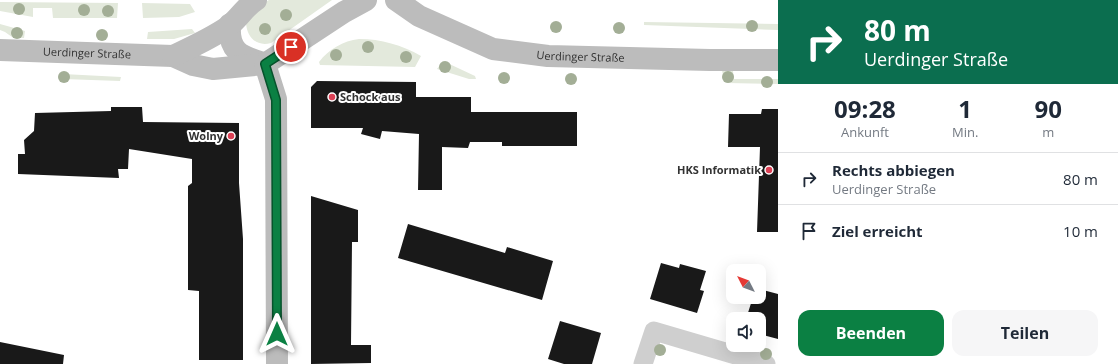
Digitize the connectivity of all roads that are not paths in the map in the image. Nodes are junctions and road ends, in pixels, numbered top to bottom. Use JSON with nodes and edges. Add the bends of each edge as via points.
{"nodes":[{"id":1,"x":256,"y":0,"type":"edge"},
{"id":2,"x":366,"y":0,"type":"edge"},
{"id":3,"x":396,"y":0,"type":"edge"},
{"id":4,"x":230,"y":24,"type":"junction"},
{"id":5,"x":0,"y":50,"type":"edge"},
{"id":6,"x":173,"y":56,"type":"junction"},
{"id":7,"x":778,"y":60,"type":"edge"},
{"id":8,"x":265,"y":64,"type":"junction"},
{"id":9,"x":277,"y":364,"type":"edge"},
{"id":10,"x":643,"y":364,"type":"edge"},
{"id":11,"x":766,"y":364,"type":"edge"}],
"edges":[{"from":1,"to":4,"type":"main road","name":"Uerdinger Straße"},
{"from":2,"to":8,"type":"main road","name":"Uerdinger Straße"},
{"from":3,"to":7,"type":"main road","name":"Uerdinger Straße","via":[[419,16],[493,49],[548,56]]},
{"from":4,"to":6,"type":"main road","name":"Uerdinger Straße","via":[[217,34]]},
{"from":4,"to":8,"type":"main road","via":[[229,38],[236,50],[247,58]]},
{"from":5,"to":6,"type":"main road","name":"Uerdinger Straße"},
{"from":6,"to":8,"type":"main road","name":"Uerdinger Straße","via":[[193,65],[212,69]]},
{"from":8,"to":9,"type":"main road","via":[[276,100]]},
{"from":10,"to":11,"type":"street","via":[[654,331]]}]}
